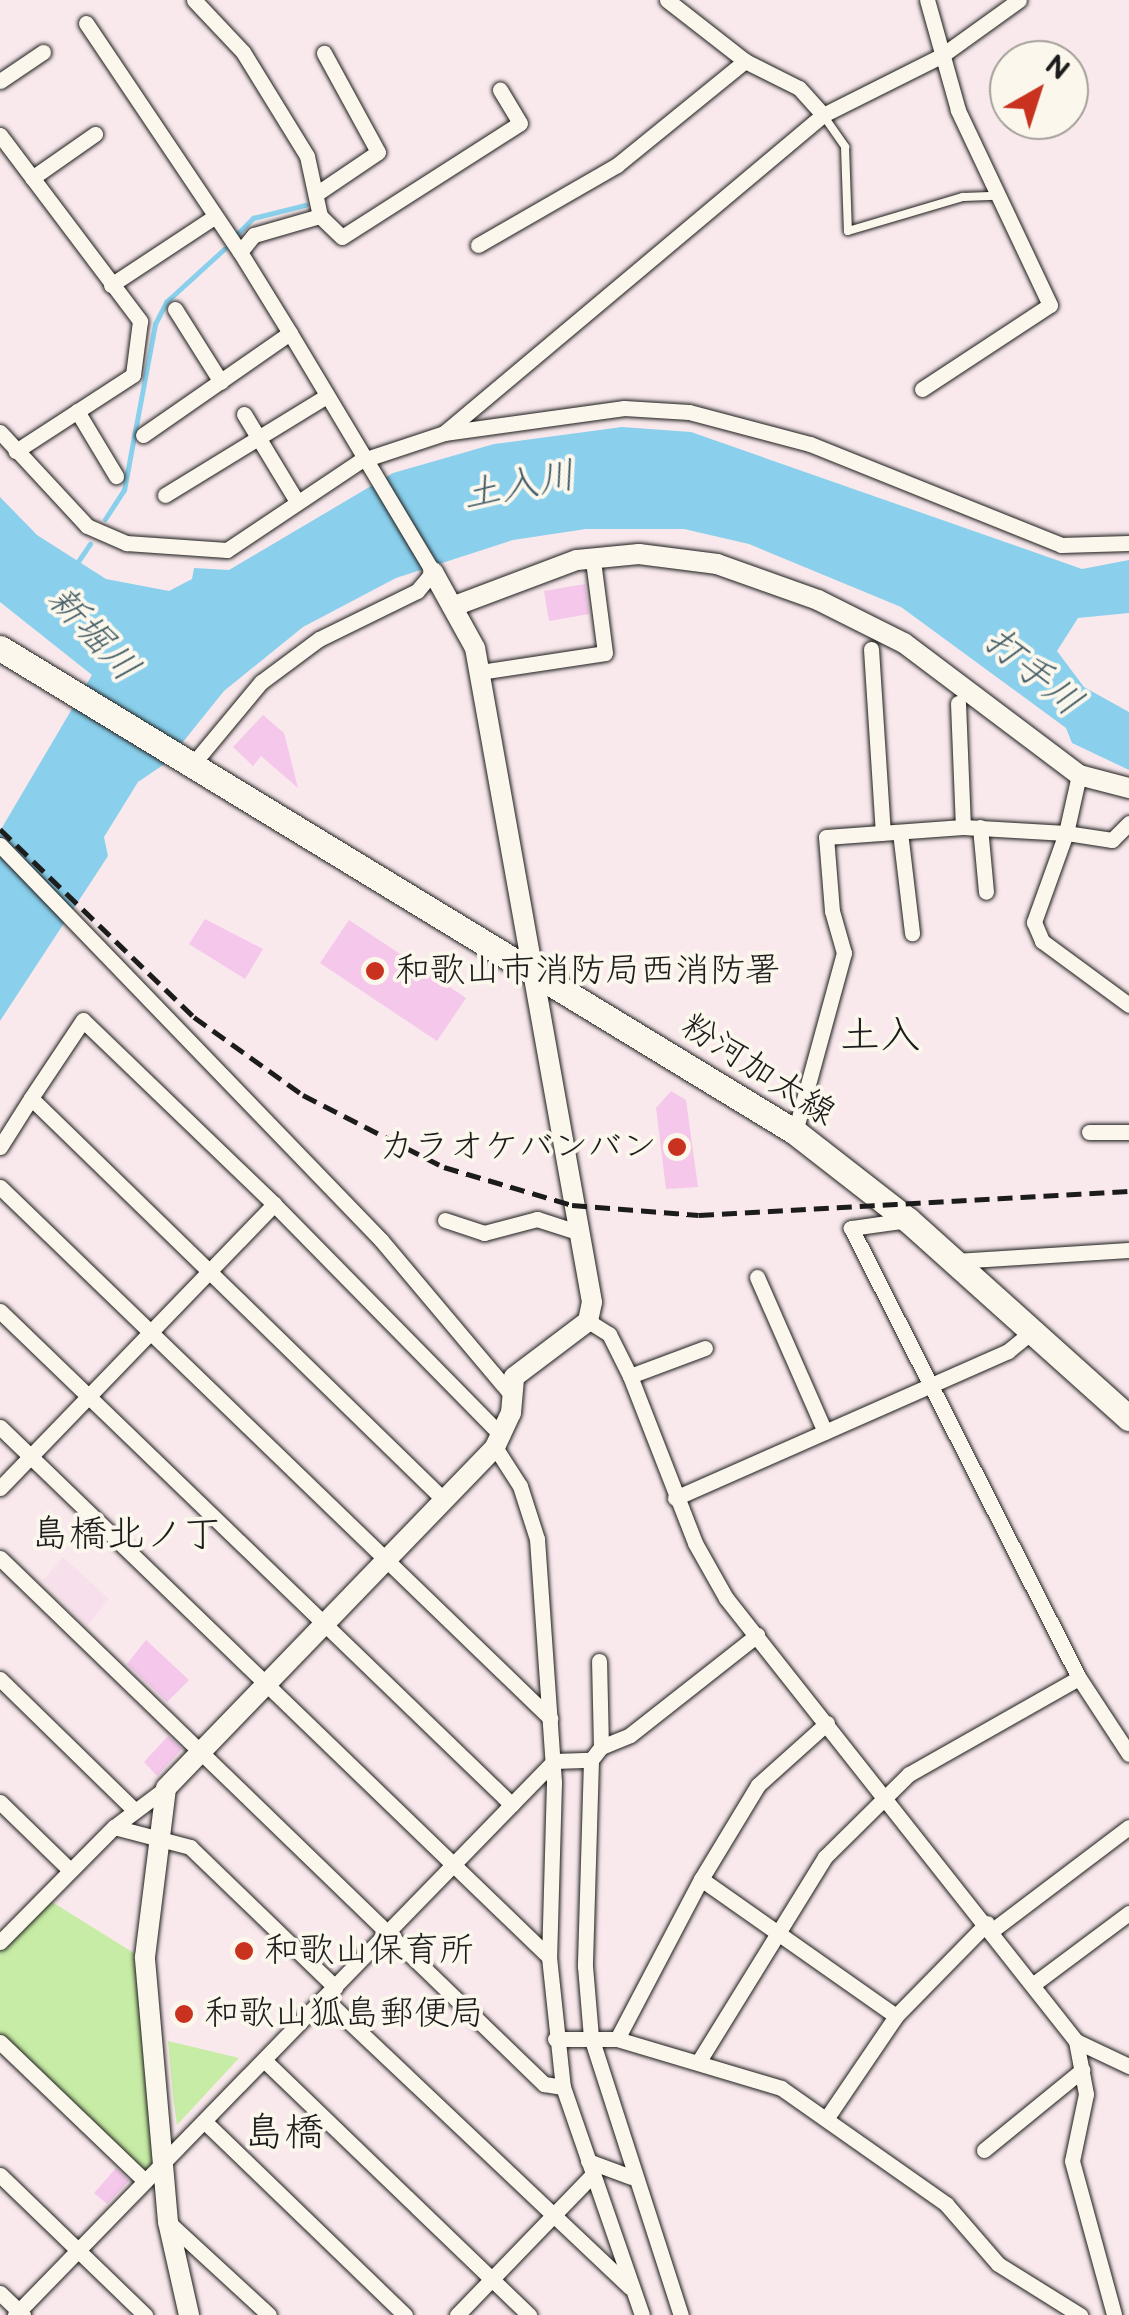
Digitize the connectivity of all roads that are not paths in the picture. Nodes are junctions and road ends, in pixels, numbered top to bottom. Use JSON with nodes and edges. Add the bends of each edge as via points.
{"nodes":[{"id":1,"x":194,"y":0,"type":"edge"},
{"id":2,"x":667,"y":0,"type":"edge"},
{"id":3,"x":927,"y":0,"type":"edge"},
{"id":4,"x":1019,"y":0,"type":"edge"},
{"id":5,"x":86,"y":22,"type":"dead end"},
{"id":6,"x":44,"y":52,"type":"dead end"},
{"id":7,"x":324,"y":53,"type":"dead end"},
{"id":8,"x":941,"y":56,"type":"junction"},
{"id":9,"x":746,"y":61,"type":"junction"},
{"id":10,"x":0,"y":81,"type":"edge"},
{"id":11,"x":500,"y":90,"type":"dead end"},
{"id":12,"x":823,"y":115,"type":"junction"},
{"id":13,"x":0,"y":134,"type":"edge"},
{"id":14,"x":94,"y":134,"type":"dead end"},
{"id":15,"x":32,"y":178,"type":"junction"},
{"id":16,"x":318,"y":192,"type":"junction"},
{"id":17,"x":998,"y":196,"type":"junction"},
{"id":18,"x":320,"y":216,"type":"junction"},
{"id":19,"x":214,"y":217,"type":"junction"},
{"id":20,"x":478,"y":245,"type":"dead end"},
{"id":21,"x":240,"y":252,"type":"junction"},
{"id":22,"x":111,"y":285,"type":"junction"},
{"id":23,"x":175,"y":308,"type":"dead end"},
{"id":24,"x":290,"y":333,"type":"junction"},
{"id":25,"x":221,"y":382,"type":"junction"},
{"id":26,"x":922,"y":390,"type":"dead end"},
{"id":27,"x":325,"y":397,"type":"junction"},
{"id":28,"x":77,"y":411,"type":"junction"},
{"id":29,"x":244,"y":414,"type":"dead end"},
{"id":30,"x":0,"y":432,"type":"edge"},
{"id":31,"x":444,"y":433,"type":"junction"},
{"id":32,"x":144,"y":435,"type":"dead end"},
{"id":33,"x":258,"y":438,"type":"junction"},
{"id":34,"x":16,"y":451,"type":"junction"},
{"id":35,"x":364,"y":466,"type":"junction"},
{"id":36,"x":116,"y":476,"type":"dead end"},
{"id":37,"x":164,"y":495,"type":"dead end"},
{"id":38,"x":296,"y":500,"type":"junction"},
{"id":39,"x":1129,"y":543,"type":"edge"},
{"id":40,"x":593,"y":560,"type":"junction"},
{"id":41,"x":433,"y":572,"type":"junction"},
{"id":42,"x":457,"y":605,"type":"junction"},
{"id":43,"x":0,"y":648,"type":"edge"},
{"id":44,"x":871,"y":649,"type":"dead end"},
{"id":45,"x":480,"y":672,"type":"junction"},
{"id":46,"x":958,"y":703,"type":"dead end"},
{"id":47,"x":193,"y":764,"type":"junction"},
{"id":48,"x":1079,"y":775,"type":"junction"},
{"id":49,"x":1129,"y":788,"type":"edge"},
{"id":50,"x":1129,"y":823,"type":"edge"},
{"id":51,"x":971,"y":827,"type":"junction"},
{"id":52,"x":891,"y":832,"type":"junction"},
{"id":53,"x":1066,"y":833,"type":"junction"},
{"id":54,"x":0,"y":845,"type":"edge"},
{"id":55,"x":986,"y":892,"type":"dead end"},
{"id":56,"x":912,"y":933,"type":"dead end"},
{"id":57,"x":532,"y":969,"type":"junction"},
{"id":58,"x":1129,"y":1005,"type":"edge"},
{"id":59,"x":31,"y":1098,"type":"junction"},
{"id":60,"x":794,"y":1132,"type":"junction"},
{"id":61,"x":1089,"y":1132,"type":"dead end"},
{"id":62,"x":1129,"y":1132,"type":"edge"},
{"id":63,"x":0,"y":1147,"type":"edge"},
{"id":64,"x":0,"y":1187,"type":"edge"},
{"id":65,"x":274,"y":1204,"type":"junction"},
{"id":66,"x":444,"y":1220,"type":"dead end"},
{"id":67,"x":908,"y":1220,"type":"junction"},
{"id":68,"x":578,"y":1232,"type":"junction"},
{"id":69,"x":1129,"y":1250,"type":"edge"},
{"id":70,"x":955,"y":1261,"type":"junction"},
{"id":71,"x":209,"y":1270,"type":"junction"},
{"id":72,"x":758,"y":1277,"type":"dead end"},
{"id":73,"x":0,"y":1311,"type":"edge"},
{"id":74,"x":588,"y":1320,"type":"junction"},
{"id":75,"x":1033,"y":1331,"type":"junction"},
{"id":76,"x":148,"y":1333,"type":"junction"},
{"id":77,"x":705,"y":1348,"type":"dead end"},
{"id":78,"x":630,"y":1376,"type":"junction"},
{"id":79,"x":932,"y":1384,"type":"junction"},
{"id":80,"x":510,"y":1393,"type":"junction"},
{"id":81,"x":90,"y":1396,"type":"junction"},
{"id":82,"x":1129,"y":1418,"type":"edge"},
{"id":83,"x":0,"y":1427,"type":"edge"},
{"id":84,"x":825,"y":1432,"type":"junction"},
{"id":85,"x":498,"y":1441,"type":"junction"},
{"id":86,"x":31,"y":1457,"type":"junction"},
{"id":87,"x":0,"y":1488,"type":"edge"},
{"id":88,"x":442,"y":1498,"type":"junction"},
{"id":89,"x":675,"y":1498,"type":"junction"},
{"id":90,"x":0,"y":1558,"type":"edge"},
{"id":91,"x":382,"y":1558,"type":"junction"},
{"id":92,"x":321,"y":1622,"type":"junction"},
{"id":93,"x":757,"y":1635,"type":"junction"},
{"id":94,"x":600,"y":1661,"type":"dead end"},
{"id":95,"x":1080,"y":1678,"type":"junction"},
{"id":96,"x":0,"y":1680,"type":"edge"},
{"id":97,"x":262,"y":1682,"type":"junction"},
{"id":98,"x":550,"y":1718,"type":"junction"},
{"id":99,"x":827,"y":1724,"type":"junction"},
{"id":100,"x":1128,"y":1746,"type":"edge"},
{"id":101,"x":199,"y":1750,"type":"junction"},
{"id":102,"x":596,"y":1754,"type":"junction"},
{"id":103,"x":554,"y":1761,"type":"junction"},
{"id":104,"x":166,"y":1788,"type":"junction"},
{"id":105,"x":886,"y":1797,"type":"junction"},
{"id":106,"x":0,"y":1802,"type":"edge"},
{"id":107,"x":512,"y":1805,"type":"junction"},
{"id":108,"x":133,"y":1809,"type":"junction"},
{"id":109,"x":1129,"y":1826,"type":"edge"},
{"id":110,"x":114,"y":1827,"type":"junction"},
{"id":111,"x":160,"y":1836,"type":"junction"},
{"id":112,"x":452,"y":1868,"type":"junction"},
{"id":113,"x":70,"y":1870,"type":"junction"},
{"id":114,"x":700,"y":1880,"type":"junction"},
{"id":115,"x":1129,"y":1913,"type":"edge"},
{"id":116,"x":990,"y":1926,"type":"junction"},
{"id":117,"x":776,"y":1928,"type":"junction"},
{"id":118,"x":4,"y":1931,"type":"edge"},
{"id":119,"x":388,"y":1933,"type":"junction"},
{"id":120,"x":549,"y":1957,"type":"junction"},
{"id":121,"x":1035,"y":1982,"type":"junction"},
{"id":122,"x":330,"y":1993,"type":"junction"},
{"id":123,"x":896,"y":2016,"type":"junction"},
{"id":124,"x":591,"y":2037,"type":"junction"},
{"id":125,"x":555,"y":2038,"type":"junction"},
{"id":126,"x":617,"y":2039,"type":"junction"},
{"id":127,"x":1076,"y":2040,"type":"junction"},
{"id":128,"x":0,"y":2042,"type":"edge"},
{"id":129,"x":264,"y":2060,"type":"junction"},
{"id":130,"x":698,"y":2061,"type":"junction"},
{"id":131,"x":1129,"y":2066,"type":"edge"},
{"id":132,"x":1082,"y":2070,"type":"junction"},
{"id":133,"x":563,"y":2088,"type":"junction"},
{"id":134,"x":826,"y":2119,"type":"junction"},
{"id":135,"x":205,"y":2122,"type":"junction"},
{"id":136,"x":984,"y":2150,"type":"dead end"},
{"id":137,"x":162,"y":2166,"type":"junction"},
{"id":138,"x":590,"y":2168,"type":"junction"},
{"id":139,"x":0,"y":2175,"type":"edge"},
{"id":140,"x":632,"y":2177,"type":"junction"},
{"id":141,"x":146,"y":2181,"type":"junction"},
{"id":142,"x":553,"y":2216,"type":"junction"},
{"id":143,"x":168,"y":2222,"type":"junction"},
{"id":144,"x":79,"y":2251,"type":"junction"},
{"id":145,"x":491,"y":2279,"type":"junction"},
{"id":146,"x":633,"y":2290,"type":"junction"},
{"id":147,"x":0,"y":2293,"type":"edge"},
{"id":148,"x":19,"y":2314,"type":"edge"},
{"id":149,"x":146,"y":2315,"type":"edge"},
{"id":150,"x":189,"y":2315,"type":"edge"},
{"id":151,"x":269,"y":2315,"type":"edge"},
{"id":152,"x":405,"y":2315,"type":"edge"},
{"id":153,"x":457,"y":2315,"type":"edge"},
{"id":154,"x":529,"y":2315,"type":"edge"},
{"id":155,"x":642,"y":2315,"type":"edge"},
{"id":156,"x":681,"y":2315,"type":"edge"},
{"id":157,"x":1080,"y":2315,"type":"edge"},
{"id":158,"x":1114,"y":2315,"type":"edge"}],
"edges":[{"from":1,"to":16,"type":"street","via":[[242,52],[307,156]]},
{"from":2,"to":9,"type":"street"},
{"from":3,"to":8,"type":"street"},
{"from":4,"to":8,"type":"street"},
{"from":5,"to":19,"type":"street"},
{"from":6,"to":10,"type":"street"},
{"from":7,"to":16,"type":"street","via":[[378,152]]},
{"from":8,"to":12,"type":"street"},
{"from":8,"to":17,"type":"street"},
{"from":9,"to":12,"type":"street","via":[[800,88]]},
{"from":9,"to":20,"type":"street","via":[[617,165]]},
{"from":11,"to":18,"type":"street","via":[[520,124],[342,237]]},
{"from":12,"to":17,"type":"lane","via":[[844,147],[848,231],[963,197]]},
{"from":12,"to":31,"type":"street"},
{"from":13,"to":15,"type":"street"},
{"from":14,"to":15,"type":"street"},
{"from":15,"to":22,"type":"street"},
{"from":16,"to":18,"type":"street"},
{"from":17,"to":26,"type":"street","via":[[1050,306]]},
{"from":18,"to":21,"type":"street","via":[[254,235]]},
{"from":19,"to":21,"type":"street"},
{"from":19,"to":22,"type":"street"},
{"from":21,"to":24,"type":"street"},
{"from":22,"to":28,"type":"street","via":[[140,320],[134,375]]},
{"from":23,"to":25,"type":"street"},
{"from":24,"to":25,"type":"street"},
{"from":24,"to":27,"type":"street"},
{"from":25,"to":32,"type":"street"},
{"from":27,"to":33,"type":"street"},
{"from":27,"to":35,"type":"street"},
{"from":28,"to":34,"type":"street"},
{"from":28,"to":36,"type":"street"},
{"from":29,"to":33,"type":"street"},
{"from":30,"to":34,"type":"street"},
{"from":31,"to":35,"type":"street"},
{"from":31,"to":39,"type":"street","via":[[624,408],[688,412],[810,444],[1061,544]]},
{"from":33,"to":37,"type":"street"},
{"from":33,"to":38,"type":"street"},
{"from":34,"to":38,"type":"street","via":[[68,512],[126,543],[227,550]]},
{"from":35,"to":38,"type":"street"},
{"from":35,"to":41,"type":"street"},
{"from":40,"to":42,"type":"street","via":[[504,582]]},
{"from":40,"to":45,"type":"street","via":[[604,653]]},
{"from":40,"to":48,"type":"street","via":[[638,554],[718,564],[818,600],[904,643]]},
{"from":41,"to":42,"type":"street"},
{"from":41,"to":47,"type":"street","via":[[417,591],[319,639],[261,682]]},
{"from":42,"to":45,"type":"street"},
{"from":43,"to":47,"type":"main road","name":"粉河加太線"},
{"from":44,"to":52,"type":"street"},
{"from":45,"to":57,"type":"street"},
{"from":46,"to":51,"type":"street"},
{"from":47,"to":57,"type":"main road","name":"粉河加太線"},
{"from":48,"to":49,"type":"street"},
{"from":48,"to":53,"type":"street"},
{"from":50,"to":53,"type":"street","via":[[1112,840]]},
{"from":51,"to":52,"type":"street"},
{"from":51,"to":53,"type":"street"},
{"from":51,"to":55,"type":"street"},
{"from":52,"to":56,"type":"street"},
{"from":52,"to":60,"type":"street","via":[[826,837],[832,912],[844,953]]},
{"from":53,"to":58,"type":"street","via":[[1034,922],[1042,942]]},
{"from":54,"to":80,"type":"street","via":[[381,1240]]},
{"from":57,"to":60,"type":"main road","name":"粉河加太線"},
{"from":57,"to":68,"type":"street"},
{"from":59,"to":63,"type":"street"},
{"from":59,"to":65,"type":"street","via":[[83,1020]]},
{"from":59,"to":71,"type":"street"},
{"from":60,"to":67,"type":"main road","name":"粉河加太線"},
{"from":61,"to":62,"type":"street"},
{"from":64,"to":76,"type":"street"},
{"from":65,"to":71,"type":"street"},
{"from":65,"to":85,"type":"street"},
{"from":66,"to":68,"type":"street","via":[[484,1233],[537,1219]]},
{"from":67,"to":70,"type":"main road","name":"粉河加太線"},
{"from":67,"to":79,"type":"street","via":[[851,1228]]},
{"from":68,"to":74,"type":"street"},
{"from":69,"to":70,"type":"street"},
{"from":70,"to":75,"type":"main road","name":"粉河加太線"},
{"from":71,"to":76,"type":"street"},
{"from":71,"to":88,"type":"street"},
{"from":72,"to":84,"type":"street"},
{"from":73,"to":81,"type":"street"},
{"from":74,"to":78,"type":"street","via":[[609,1334]]},
{"from":74,"to":80,"type":"street","via":[[527,1363]]},
{"from":75,"to":79,"type":"street"},
{"from":75,"to":82,"type":"main road","name":"粉河加太線"},
{"from":76,"to":81,"type":"street"},
{"from":76,"to":91,"type":"street"},
{"from":77,"to":78,"type":"street"},
{"from":78,"to":89,"type":"street"},
{"from":79,"to":84,"type":"street"},
{"from":79,"to":95,"type":"street"},
{"from":80,"to":85,"type":"street"},
{"from":81,"to":86,"type":"street"},
{"from":81,"to":92,"type":"street"},
{"from":83,"to":86,"type":"street"},
{"from":84,"to":89,"type":"street"},
{"from":85,"to":88,"type":"street"},
{"from":85,"to":98,"type":"street","via":[[538,1539]]},
{"from":86,"to":87,"type":"street"},
{"from":86,"to":97,"type":"street"},
{"from":88,"to":91,"type":"street"},
{"from":89,"to":93,"type":"street","via":[[726,1598]]},
{"from":90,"to":101,"type":"street"},
{"from":91,"to":92,"type":"street"},
{"from":91,"to":98,"type":"street"},
{"from":92,"to":97,"type":"street"},
{"from":92,"to":107,"type":"street"},
{"from":93,"to":99,"type":"street"},
{"from":93,"to":102,"type":"street"},
{"from":94,"to":102,"type":"street"},
{"from":95,"to":100,"type":"street"},
{"from":95,"to":105,"type":"street","via":[[970,1734]]},
{"from":96,"to":108,"type":"street"},
{"from":97,"to":101,"type":"street"},
{"from":97,"to":112,"type":"street"},
{"from":98,"to":103,"type":"street"},
{"from":99,"to":105,"type":"street"},
{"from":99,"to":114,"type":"street","via":[[758,1785]]},
{"from":101,"to":104,"type":"street"},
{"from":101,"to":119,"type":"street"},
{"from":102,"to":103,"type":"street"},
{"from":102,"to":124,"type":"street","via":[[585,1966]]},
{"from":103,"to":107,"type":"street"},
{"from":103,"to":120,"type":"street"},
{"from":104,"to":108,"type":"street"},
{"from":104,"to":111,"type":"street"},
{"from":105,"to":116,"type":"street"},
{"from":105,"to":117,"type":"street","via":[[825,1858]]},
{"from":106,"to":113,"type":"street"},
{"from":107,"to":112,"type":"street"},
{"from":108,"to":110,"type":"street"},
{"from":109,"to":116,"type":"street"},
{"from":110,"to":111,"type":"street"},
{"from":110,"to":113,"type":"street"},
{"from":111,"to":122,"type":"street","via":[[190,1847]]},
{"from":111,"to":137,"type":"street","via":[[145,1956]]},
{"from":112,"to":119,"type":"street"},
{"from":112,"to":120,"type":"street"},
{"from":113,"to":118,"type":"street"},
{"from":114,"to":117,"type":"street"},
{"from":114,"to":126,"type":"street"},
{"from":115,"to":121,"type":"street"},
{"from":116,"to":121,"type":"street"},
{"from":116,"to":123,"type":"street"},
{"from":117,"to":123,"type":"street"},
{"from":117,"to":130,"type":"street"},
{"from":119,"to":122,"type":"street"},
{"from":119,"to":133,"type":"street","via":[[544,2084]]},
{"from":120,"to":125,"type":"street"},
{"from":121,"to":127,"type":"street"},
{"from":122,"to":129,"type":"street"},
{"from":122,"to":142,"type":"street"},
{"from":123,"to":134,"type":"street"},
{"from":124,"to":125,"type":"street"},
{"from":124,"to":126,"type":"street"},
{"from":124,"to":140,"type":"street"},
{"from":125,"to":133,"type":"street"},
{"from":126,"to":130,"type":"street"},
{"from":127,"to":131,"type":"street"},
{"from":127,"to":132,"type":"street"},
{"from":128,"to":141,"type":"street"},
{"from":129,"to":135,"type":"street"},
{"from":129,"to":145,"type":"street"},
{"from":130,"to":134,"type":"street","via":[[781,2088]]},
{"from":132,"to":136,"type":"street"},
{"from":132,"to":158,"type":"street","via":[[1086,2094],[1072,2161]]},
{"from":133,"to":138,"type":"street"},
{"from":134,"to":157,"type":"street","via":[[946,2204],[998,2264]]},
{"from":135,"to":137,"type":"street"},
{"from":135,"to":152,"type":"street"},
{"from":137,"to":141,"type":"street"},
{"from":137,"to":143,"type":"street"},
{"from":138,"to":140,"type":"street"},
{"from":138,"to":142,"type":"street"},
{"from":138,"to":146,"type":"street"},
{"from":139,"to":144,"type":"street"},
{"from":140,"to":156,"type":"street"},
{"from":141,"to":144,"type":"street"},
{"from":142,"to":145,"type":"street"},
{"from":142,"to":146,"type":"street"},
{"from":143,"to":150,"type":"street"},
{"from":143,"to":151,"type":"street"},
{"from":144,"to":148,"type":"street"},
{"from":144,"to":149,"type":"street"},
{"from":145,"to":153,"type":"street"},
{"from":145,"to":154,"type":"street"},
{"from":146,"to":155,"type":"street"},
{"from":147,"to":148,"type":"street"}]}
